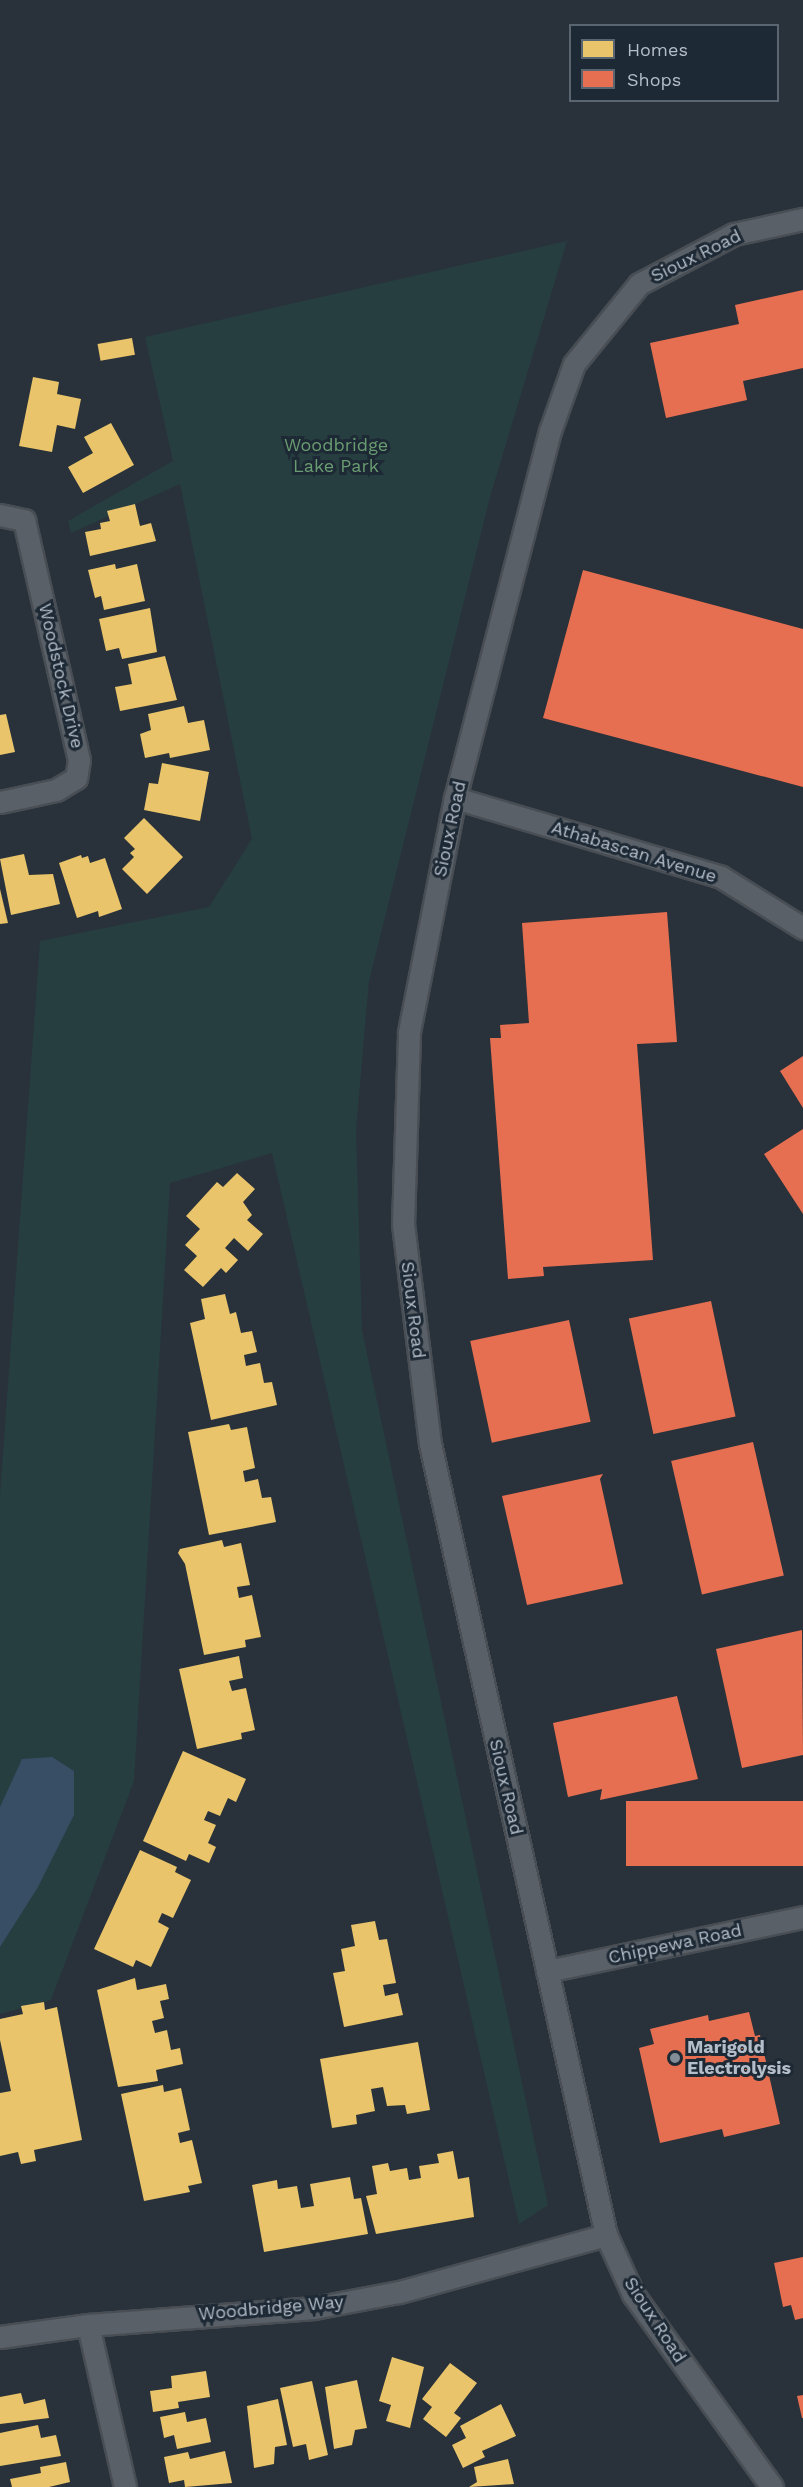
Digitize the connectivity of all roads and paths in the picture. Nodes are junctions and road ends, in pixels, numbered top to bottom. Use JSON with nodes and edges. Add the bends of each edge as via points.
{"nodes":[{"id":1,"x":803,"y":219,"type":"edge"},
{"id":2,"x":0,"y":515,"type":"edge"},
{"id":3,"x":455,"y":798,"type":"junction"},
{"id":4,"x":0,"y":802,"type":"edge"},
{"id":5,"x":803,"y":928,"type":"edge"},
{"id":6,"x":803,"y":1917,"type":"edge"},
{"id":7,"x":547,"y":1971,"type":"junction"},
{"id":8,"x":606,"y":2235,"type":"junction"},
{"id":9,"x":88,"y":2325,"type":"junction"},
{"id":10,"x":0,"y":2337,"type":"edge"},
{"id":11,"x":125,"y":2487,"type":"edge"},
{"id":12,"x":772,"y":2487,"type":"edge"}],
"edges":[{"from":1,"to":3,"type":"street","name":"Sioux Road","via":[[734,234],[639,284],[574,364],[550,431]]},
{"from":2,"to":4,"type":"street","name":"Woodstock Drive","via":[[24,520],[79,760],[76,778],[56,790]]},
{"from":3,"to":5,"type":"street","name":"Athabascan Avenue","via":[[721,877]]},
{"from":3,"to":7,"type":"street","name":"Sioux Road","via":[[409,1032],[403,1225],[430,1444]]},
{"from":6,"to":7,"type":"street","name":"Chippewa Road"},
{"from":7,"to":8,"type":"street","name":"Sioux Road"},
{"from":8,"to":9,"type":"street","name":"Woodbridge Way","via":[[399,2292],[314,2308]]},
{"from":8,"to":12,"type":"street","name":"Sioux Road","via":[[633,2295]]},
{"from":9,"to":10,"type":"street","name":"Woodbridge Way"},
{"from":9,"to":11,"type":"street"}]}
